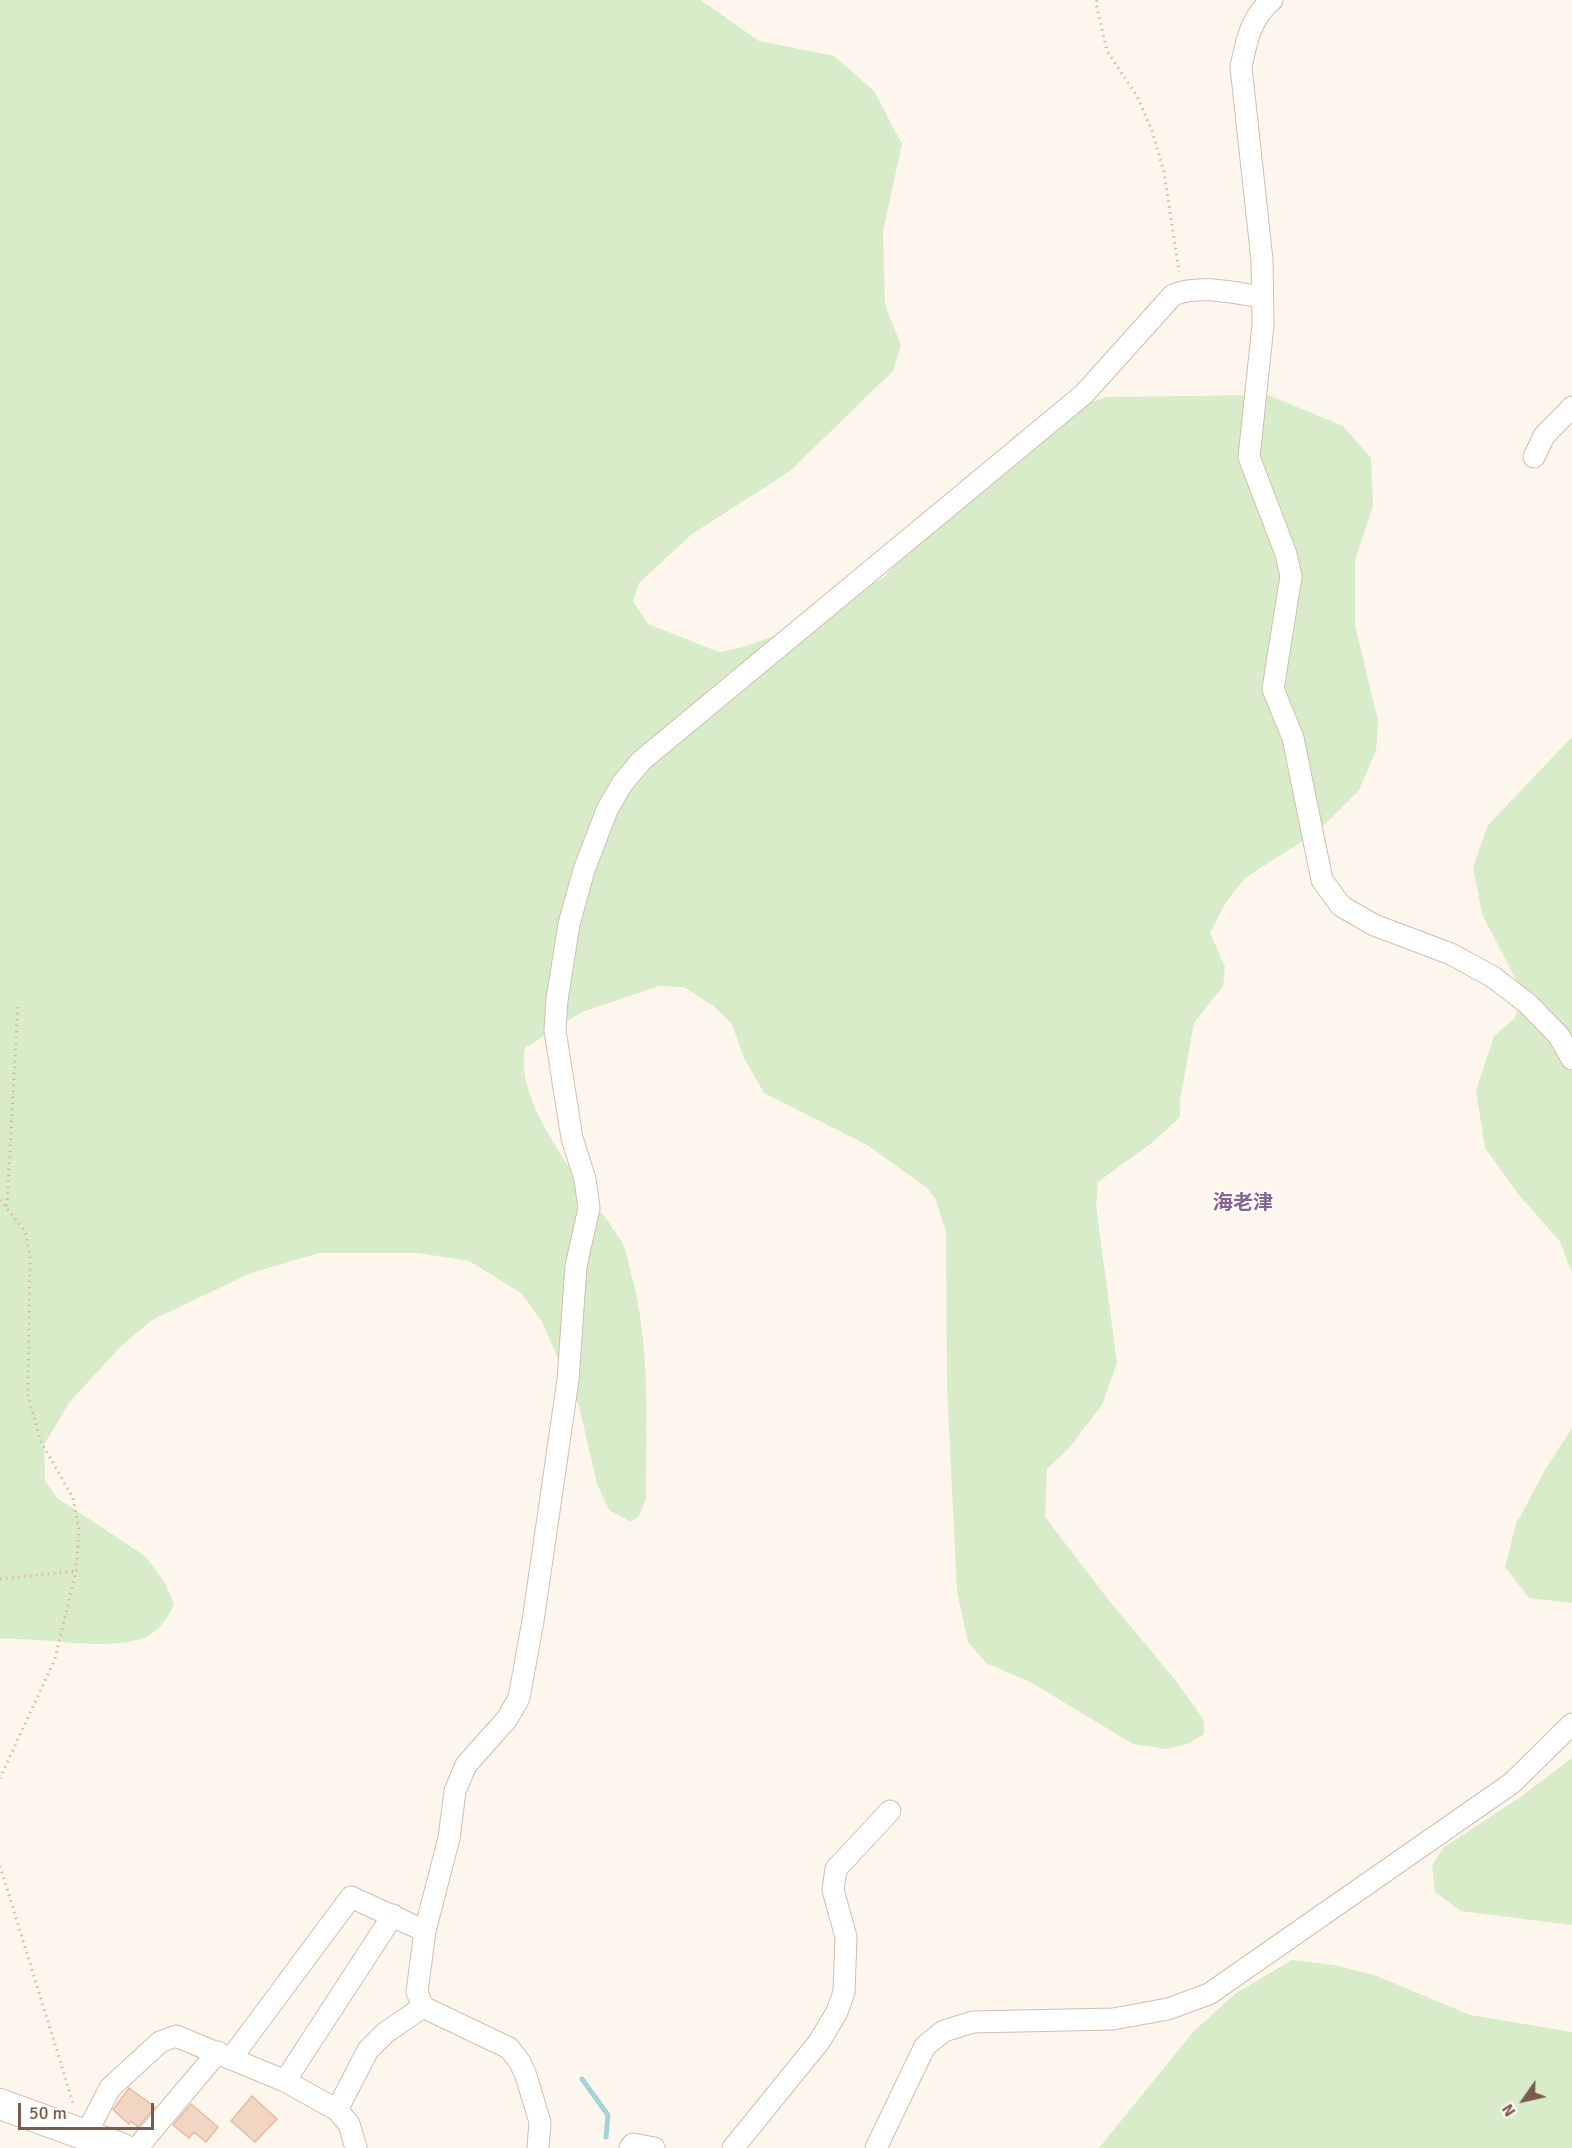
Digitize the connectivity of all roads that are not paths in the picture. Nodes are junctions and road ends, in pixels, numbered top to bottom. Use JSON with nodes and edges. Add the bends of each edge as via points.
{"nodes":[{"id":1,"x":1272,"y":0,"type":"edge"},
{"id":2,"x":1262,"y":297,"type":"junction"},
{"id":3,"x":1572,"y":407,"type":"edge"},
{"id":4,"x":1534,"y":457,"type":"dead end"},
{"id":5,"x":1572,"y":1059,"type":"edge"},
{"id":6,"x":1572,"y":1724,"type":"edge"},
{"id":7,"x":891,"y":1811,"type":"dead end"},
{"id":8,"x":393,"y":1915,"type":"junction"},
{"id":9,"x":425,"y":1931,"type":"junction"},
{"id":10,"x":423,"y":2007,"type":"junction"},
{"id":11,"x":225,"y":2055,"type":"junction"},
{"id":12,"x":285,"y":2081,"type":"junction"},
{"id":13,"x":0,"y":2104,"type":"edge"},
{"id":14,"x":337,"y":2110,"type":"junction"},
{"id":15,"x":85,"y":2136,"type":"junction"},
{"id":16,"x":121,"y":2148,"type":"edge"},
{"id":17,"x":137,"y":2148,"type":"edge"},
{"id":18,"x":356,"y":2148,"type":"edge"},
{"id":19,"x":538,"y":2148,"type":"edge"},
{"id":20,"x":630,"y":2148,"type":"edge"},
{"id":21,"x":654,"y":2148,"type":"edge"},
{"id":22,"x":733,"y":2148,"type":"edge"},
{"id":23,"x":876,"y":2148,"type":"edge"}],
"edges":[{"from":1,"to":2,"type":"street","via":[[1261,9],[1247,37],[1241,67],[1262,260]]},
{"from":2,"to":5,"type":"street","via":[[1263,325],[1249,457],[1291,576],[1273,689],[1293,738],[1322,880],[1349,911],[1374,925],[1451,954],[1493,977],[1528,1004],[1559,1036]]},
{"from":2,"to":9,"type":"street","via":[[1213,291],[1173,295],[1084,394],[641,761],[622,783],[607,810],[569,924],[556,1000],[557,1042],[572,1138],[589,1208],[576,1266],[567,1380],[533,1621],[519,1698],[507,1719],[466,1765],[455,1791],[449,1838]]},
{"from":3,"to":4,"type":"street","via":[[1544,436]]},
{"from":6,"to":23,"type":"street","via":[[1512,1782],[1209,1994],[1168,2009],[1113,2019],[973,2022],[944,2031],[925,2046]]},
{"from":7,"to":22,"type":"street","via":[[836,1869],[833,1890],[846,1938],[844,1992],[837,2012],[819,2042]]},
{"from":8,"to":9,"type":"street"},
{"from":8,"to":11,"type":"street","via":[[351,1897]]},
{"from":8,"to":12,"type":"street"},
{"from":9,"to":10,"type":"street","via":[[417,1992]]},
{"from":10,"to":14,"type":"street","via":[[368,2050]]},
{"from":10,"to":19,"type":"street","via":[[509,2048],[520,2062],[540,2122]]},
{"from":11,"to":12,"type":"street"},
{"from":11,"to":15,"type":"street","via":[[176,2036],[160,2042],[110,2088]]},
{"from":11,"to":17,"type":"street"},
{"from":12,"to":14,"type":"street"},
{"from":13,"to":15,"type":"street"},
{"from":14,"to":18,"type":"street","via":[[349,2124]]},
{"from":15,"to":16,"type":"street"},
{"from":20,"to":21,"type":"street","via":[[633,2144]]}]}
